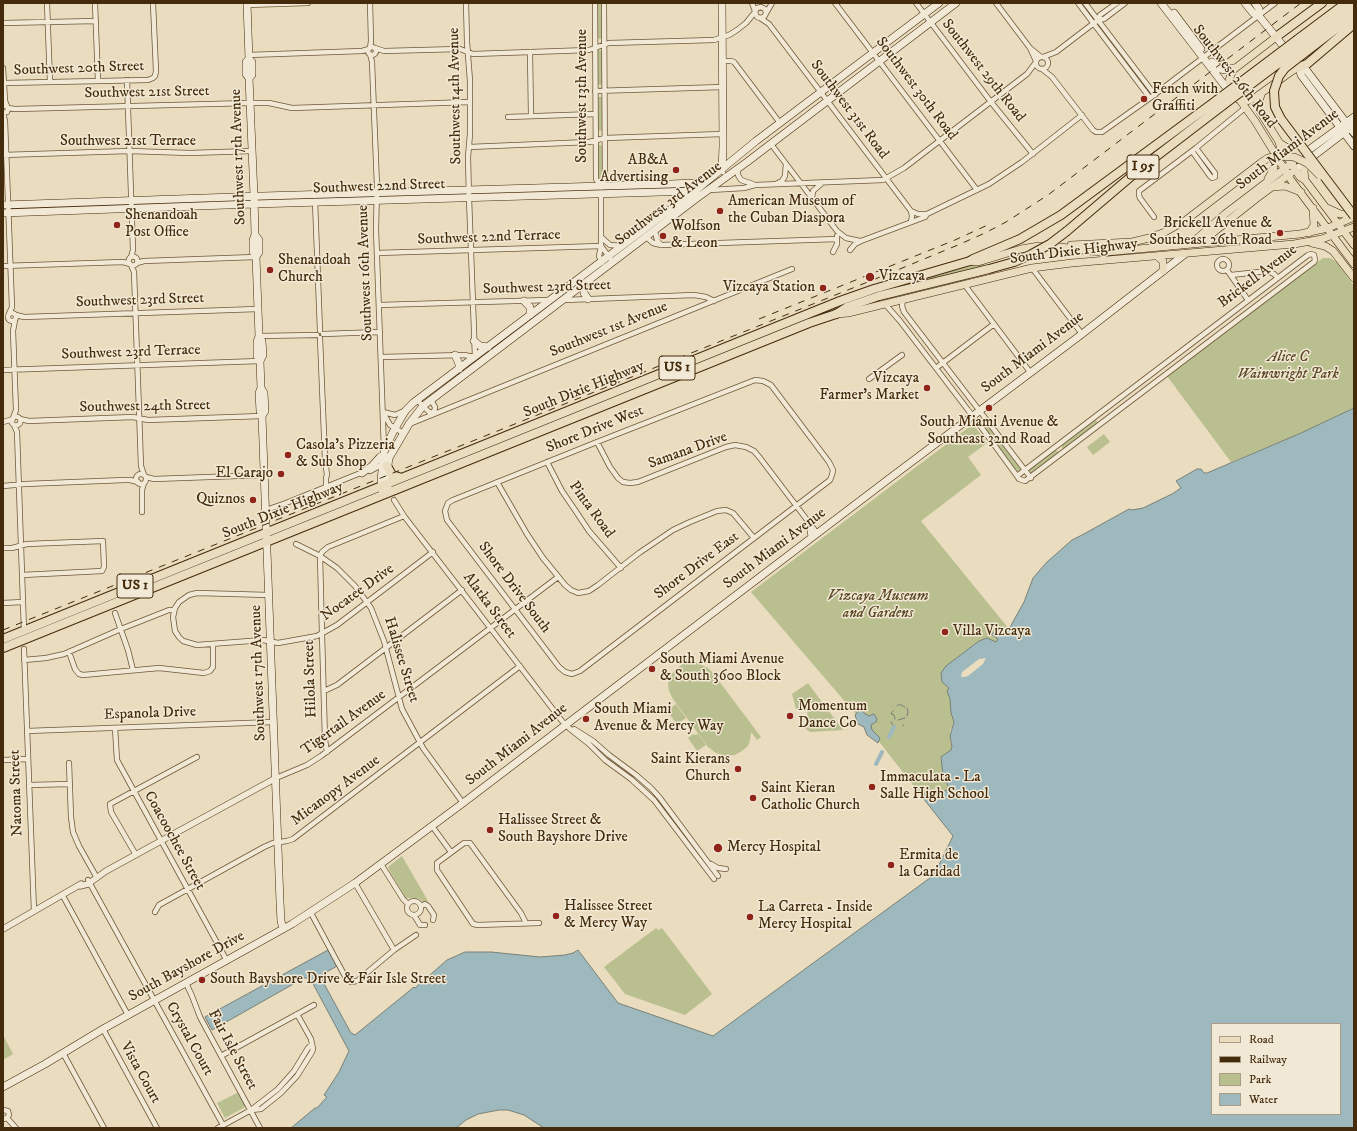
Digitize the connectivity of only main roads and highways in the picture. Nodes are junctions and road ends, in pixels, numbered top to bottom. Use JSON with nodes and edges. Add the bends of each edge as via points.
{"nodes":[{"id":1,"x":722,"y":3,"type":"edge"},
{"id":2,"x":939,"y":3,"type":"edge"},
{"id":3,"x":956,"y":3,"type":"edge"},
{"id":4,"x":1161,"y":3,"type":"edge"},
{"id":5,"x":1167,"y":3,"type":"edge"},
{"id":6,"x":1245,"y":3,"type":"edge"},
{"id":7,"x":1255,"y":3,"type":"edge"},
{"id":8,"x":1322,"y":3,"type":"edge"},
{"id":9,"x":1346,"y":3,"type":"edge"},
{"id":10,"x":247,"y":4,"type":"edge"},
{"id":11,"x":1354,"y":5,"type":"edge"},
{"id":12,"x":1354,"y":15,"type":"edge"},
{"id":13,"x":1259,"y":16,"type":"junction"},
{"id":14,"x":1354,"y":24,"type":"edge"},
{"id":15,"x":1276,"y":37,"type":"junction"},
{"id":16,"x":1303,"y":45,"type":"junction"},
{"id":17,"x":1205,"y":57,"type":"junction"},
{"id":18,"x":1300,"y":67,"type":"junction"},
{"id":19,"x":1234,"y":68,"type":"junction"},
{"id":20,"x":1232,"y":92,"type":"junction"},
{"id":21,"x":1261,"y":95,"type":"junction"},
{"id":22,"x":1238,"y":99,"type":"junction"},
{"id":23,"x":1219,"y":103,"type":"junction"},
{"id":24,"x":1354,"y":117,"type":"edge"},
{"id":25,"x":1348,"y":128,"type":"edge"},
{"id":26,"x":772,"y":129,"type":"junction"},
{"id":27,"x":1279,"y":142,"type":"junction"},
{"id":28,"x":771,"y":144,"type":"junction"},
{"id":29,"x":723,"y":146,"type":"junction"},
{"id":30,"x":1354,"y":146,"type":"edge"},
{"id":31,"x":1308,"y":150,"type":"junction"},
{"id":32,"x":1274,"y":151,"type":"junction"},
{"id":33,"x":739,"y":156,"type":"junction"},
{"id":34,"x":1306,"y":162,"type":"junction"},
{"id":35,"x":1293,"y":166,"type":"junction"},
{"id":36,"x":723,"y":168,"type":"junction"},
{"id":37,"x":1286,"y":172,"type":"junction"},
{"id":38,"x":708,"y":180,"type":"junction"},
{"id":39,"x":1305,"y":180,"type":"junction"},
{"id":40,"x":718,"y":184,"type":"junction"},
{"id":41,"x":1270,"y":184,"type":"junction"},
{"id":42,"x":1332,"y":187,"type":"junction"},
{"id":43,"x":601,"y":190,"type":"junction"},
{"id":44,"x":709,"y":190,"type":"junction"},
{"id":45,"x":695,"y":191,"type":"junction"},
{"id":46,"x":668,"y":192,"type":"junction"},
{"id":47,"x":1301,"y":192,"type":"junction"},
{"id":48,"x":469,"y":194,"type":"junction"},
{"id":49,"x":315,"y":199,"type":"junction"},
{"id":50,"x":254,"y":200,"type":"junction"},
{"id":51,"x":6,"y":205,"type":"edge"},
{"id":52,"x":673,"y":207,"type":"junction"},
{"id":53,"x":1325,"y":207,"type":"junction"},
{"id":54,"x":1312,"y":208,"type":"junction"},
{"id":55,"x":6,"y":213,"type":"edge"},
{"id":56,"x":1354,"y":216,"type":"edge"},
{"id":57,"x":1338,"y":224,"type":"junction"},
{"id":58,"x":1354,"y":227,"type":"edge"},
{"id":59,"x":1328,"y":228,"type":"junction"},
{"id":60,"x":1216,"y":231,"type":"junction"},
{"id":61,"x":1344,"y":232,"type":"junction"},
{"id":62,"x":1309,"y":233,"type":"junction"},
{"id":63,"x":1332,"y":236,"type":"junction"},
{"id":64,"x":1218,"y":241,"type":"junction"},
{"id":65,"x":1308,"y":242,"type":"junction"},
{"id":66,"x":1201,"y":243,"type":"junction"},
{"id":67,"x":1192,"y":244,"type":"junction"},
{"id":68,"x":1354,"y":245,"type":"edge"},
{"id":69,"x":1056,"y":246,"type":"junction"},
{"id":70,"x":1185,"y":254,"type":"junction"},
{"id":71,"x":1157,"y":256,"type":"junction"},
{"id":72,"x":970,"y":261,"type":"junction"},
{"id":73,"x":1354,"y":264,"type":"edge"},
{"id":74,"x":1163,"y":271,"type":"junction"},
{"id":75,"x":1354,"y":278,"type":"edge"},
{"id":76,"x":584,"y":284,"type":"junction"},
{"id":77,"x":588,"y":299,"type":"road end"},
{"id":78,"x":524,"y":301,"type":"road end"},
{"id":79,"x":836,"y":314,"type":"junction"},
{"id":80,"x":530,"y":315,"type":"junction"},
{"id":81,"x":474,"y":340,"type":"road end"},
{"id":82,"x":488,"y":347,"type":"junction"},
{"id":83,"x":455,"y":355,"type":"road end"},
{"id":84,"x":477,"y":360,"type":"junction"},
{"id":85,"x":459,"y":369,"type":"junction"},
{"id":86,"x":395,"y":428,"type":"joint"},
{"id":87,"x":403,"y":433,"type":"joint"},
{"id":88,"x":385,"y":460,"type":"junction"},
{"id":89,"x":371,"y":471,"type":"road end"},
{"id":90,"x":362,"y":473,"type":"road end"},
{"id":91,"x":381,"y":476,"type":"junction"},
{"id":92,"x":402,"y":478,"type":"junction"},
{"id":93,"x":385,"y":489,"type":"junction"},
{"id":94,"x":810,"y":524,"type":"road end"},
{"id":95,"x":267,"y":533,"type":"junction"},
{"id":96,"x":814,"y":535,"type":"junction"},
{"id":97,"x":267,"y":542,"type":"junction"},
{"id":98,"x":24,"y":630,"type":"junction"},
{"id":99,"x":3,"y":639,"type":"edge"},
{"id":100,"x":20,"y":641,"type":"junction"},
{"id":101,"x":3,"y":648,"type":"edge"},
{"id":102,"x":381,"y":864,"type":"joint"},
{"id":103,"x":283,"y":929,"type":"junction"},
{"id":104,"x":3,"y":1087,"type":"edge"}],
"edges":[{"from":1,"to":29,"type":"main road"},
{"from":2,"to":26,"type":"main road","name":"Southwest 3rd Avenue"},
{"from":3,"to":28,"type":"main road","name":"Southwest 3rd Avenue"},
{"from":4,"to":17,"type":"main road","name":"Southwest 26th Road"},
{"from":5,"to":17,"type":"main road","name":"Southwest 26th Road"},
{"from":6,"to":13,"type":"main road"},
{"from":7,"to":13,"type":"main road","via":[[1259,9]]},
{"from":8,"to":15,"type":"highway"},
{"from":9,"to":16,"type":"highway","number":"I 95"},
{"from":10,"to":50,"type":"main road","name":"Southwest 17th Avenue","via":[[246,74],[249,78]]},
{"from":11,"to":16,"type":"highway","number":"I 95"},
{"from":12,"to":16,"type":"highway"},
{"from":13,"to":15,"type":"main road"},
{"from":14,"to":18,"type":"highway","via":[[1307,64]]},
{"from":15,"to":18,"type":"main road"},
{"from":15,"to":19,"type":"main road"},
{"from":16,"to":23,"type":"highway","number":"I 95","bridge":true},
{"from":16,"to":42,"type":"highway","bridge":true,"via":[[1281,73],[1274,88],[1274,104],[1281,119]]},
{"from":17,"to":19,"type":"main road","name":"Southwest 26th Road","via":[[1217,68]]},
{"from":17,"to":20,"type":"main road","name":"Southwest 26th Road"},
{"from":18,"to":21,"type":"main road"},
{"from":18,"to":25,"type":"main road","via":[[1301,75]]},
{"from":19,"to":20,"type":"main road","via":[[1229,80]]},
{"from":20,"to":22,"type":"main road","name":"Southwest 26th Road"},
{"from":21,"to":22,"type":"main road","via":[[1250,100]]},
{"from":21,"to":27,"type":"main road","name":"Southwest 26th Road","via":[[1258,110]]},
{"from":22,"to":32,"type":"main road","name":"Southwest 26th Road"},
{"from":23,"to":72,"type":"highway","number":"I 95","via":[[1057,218],[1020,239]]},
{"from":23,"to":79,"type":"highway","number":"I 95","bridge":true,"via":[[1050,244],[1014,262],[879,296]]},
{"from":24,"to":25,"type":"main road","name":"South Miami Avenue"},
{"from":25,"to":30,"type":"main road"},
{"from":25,"to":31,"type":"main road","name":"South Miami Avenue"},
{"from":25,"to":34,"type":"main road","name":"South Miami Avenue"},
{"from":26,"to":28,"type":"main road"},
{"from":26,"to":33,"type":"main road","name":"Southwest 3rd Avenue"},
{"from":27,"to":31,"type":"main road","via":[[1289,149]]},
{"from":27,"to":35,"type":"main road","name":"Southwest 26th Road"},
{"from":28,"to":40,"type":"main road","name":"Southwest 3rd Avenue"},
{"from":29,"to":33,"type":"main road","via":[[728,152]]},
{"from":29,"to":36,"type":"main road"},
{"from":31,"to":35,"type":"main road","name":"South Miami Avenue"},
{"from":32,"to":37,"type":"main road","name":"Southwest 26th Road"},
{"from":32,"to":41,"type":"main road","via":[[1274,168]]},
{"from":33,"to":36,"type":"main road","name":"Southwest 3rd Avenue"},
{"from":34,"to":35,"type":"main road","name":"South Miami Avenue"},
{"from":34,"to":39,"type":"main road"},
{"from":35,"to":37,"type":"main road","name":"South Miami Avenue"},
{"from":35,"to":39,"type":"main road","name":"Southwest 26th Road"},
{"from":36,"to":38,"type":"main road","name":"Southwest 3rd Avenue"},
{"from":36,"to":40,"type":"main road"},
{"from":37,"to":41,"type":"main road","name":"South Miami Avenue"},
{"from":37,"to":47,"type":"main road","name":"Southwest 26th Road"},
{"from":38,"to":43,"type":"main road","name":"Southwest 22nd Street"},
{"from":38,"to":45,"type":"main road","name":"Southwest 3rd Avenue"},
{"from":39,"to":53,"type":"main road","name":"Southwest 26th Road"},
{"from":40,"to":44,"type":"main road","name":"Southwest 3rd Avenue"},
{"from":41,"to":47,"type":"main road"},
{"from":41,"to":60,"type":"main road","name":"South Miami Avenue"},
{"from":41,"to":67,"type":"main road","name":"South Miami Avenue","via":[[1225,214]]},
{"from":42,"to":56,"type":"highway","bridge":true},
{"from":42,"to":69,"type":"main road","bridge":true,"via":[[1300,158],[1280,155],[1262,162],[1186,220],[1158,235],[1127,242]]},
{"from":43,"to":46,"type":"main road","name":"Southwest 22nd Street"},
{"from":43,"to":48,"type":"main road","name":"Southwest 22nd Street"},
{"from":44,"to":45,"type":"main road","name":"Southwest 22nd Street"},
{"from":44,"to":76,"type":"main road","name":"Southwest 3rd Avenue"},
{"from":45,"to":46,"type":"main road","name":"Southwest 22nd Street"},
{"from":45,"to":52,"type":"main road","name":"Southwest 3rd Avenue"},
{"from":46,"to":52,"type":"main road","via":[[673,199]]},
{"from":47,"to":54,"type":"main road","name":"Southwest 26th Road"},
{"from":48,"to":49,"type":"main road","name":"Southwest 22nd Street","via":[[377,193]]},
{"from":48,"to":49,"type":"main road","name":"Southwest 22nd Street","via":[[376,201]]},
{"from":49,"to":50,"type":"main road","name":"Southwest 22nd Street"},
{"from":50,"to":51,"type":"main road","name":"Southwest 22nd Street"},
{"from":50,"to":55,"type":"main road","name":"Southwest 22nd Street","via":[[132,209]]},
{"from":50,"to":95,"type":"main road","name":"Southwest 17th Avenue","via":[[253,252],[256,257],[259,336],[256,342],[260,361],[259,393]]},
{"from":52,"to":80,"type":"main road","name":"Southwest 3rd Avenue"},
{"from":53,"to":56,"type":"main road","via":[[1339,214]]},
{"from":53,"to":57,"type":"main road","name":"Southwest 26th Road"},
{"from":54,"to":59,"type":"main road","name":"Southwest 26th Road"},
{"from":54,"to":62,"type":"main road","via":[[1314,225]]},
{"from":56,"to":57,"type":"main road","name":"Brickell Avenue"},
{"from":57,"to":59,"type":"main road","name":"Brickell Avenue"},
{"from":57,"to":61,"type":"main road","name":"Southwest 26th Road"},
{"from":58,"to":61,"type":"main road","name":"Brickell Avenue"},
{"from":59,"to":62,"type":"main road","name":"Brickell Avenue"},
{"from":59,"to":63,"type":"main road","name":"Southwest 26th Road"},
{"from":60,"to":64,"type":"main road","via":[[1214,236]]},
{"from":60,"to":66,"type":"main road","name":"South Miami Avenue"},
{"from":61,"to":63,"type":"main road","name":"Brickell Avenue"},
{"from":61,"to":68,"type":"main road","name":"Southwest 26th Road"},
{"from":62,"to":64,"type":"main road","name":"Brickell Avenue"},
{"from":63,"to":65,"type":"main road","name":"Brickell Avenue"},
{"from":63,"to":73,"type":"main road","name":"Southwest 26th Road"},
{"from":64,"to":66,"type":"main road","name":"Brickell Avenue"},
{"from":65,"to":70,"type":"main road","name":"Brickell Avenue"},
{"from":65,"to":75,"type":"main road","via":[[1333,251]]},
{"from":66,"to":67,"type":"main road","name":"Brickell Avenue"},
{"from":66,"to":70,"type":"main road","name":"South Miami Avenue"},
{"from":67,"to":69,"type":"main road","name":"South Dixie Highway","via":[[1106,252]]},
{"from":67,"to":70,"type":"main road","name":"South Miami Avenue"},
{"from":69,"to":72,"type":"main road","name":"South Dixie Highway","via":[[1026,247],[978,262]]},
{"from":70,"to":71,"type":"main road","name":"South Dixie Highway"},
{"from":70,"to":74,"type":"main road","name":"South Miami Avenue"},
{"from":71,"to":74,"type":"main road","via":[[1163,261]]},
{"from":71,"to":79,"type":"main road","name":"South Dixie Highway","via":[[1032,268]]},
{"from":72,"to":92,"type":"highway","name":"South Dixie Highway","number":"US 1","via":[[846,299]]},
{"from":74,"to":96,"type":"main road","name":"South Miami Avenue"},
{"from":76,"to":77,"type":"main road","via":[[584,293]]},
{"from":76,"to":84,"type":"main road","name":"Southwest 3rd Avenue"},
{"from":78,"to":80,"type":"main road","via":[[530,307]]},
{"from":79,"to":93,"type":"highway","name":"South Dixie Highway","number":"US 1"},
{"from":80,"to":82,"type":"main road","name":"Southwest 3rd Avenue"},
{"from":81,"to":82,"type":"main road","via":[[480,346]]},
{"from":82,"to":84,"type":"main road","name":"Southwest 3rd Avenue"},
{"from":83,"to":85,"type":"main road"},
{"from":84,"to":85,"type":"main road","name":"Southwest 3rd Avenue"},
{"from":84,"to":87,"type":"main road","name":"Southwest 3rd Avenue","via":[[423,406]]},
{"from":85,"to":86,"type":"main road","name":"Southwest 3rd Avenue","via":[[406,410]]},
{"from":86,"to":88,"type":"main road","name":"Southwest 16th Avenue"},
{"from":87,"to":88,"type":"main road","name":"Southwest 16th Avenue"},
{"from":88,"to":90,"type":"main road","via":[[380,457]]},
{"from":88,"to":91,"type":"main road","name":"Southwest 16th Avenue"},
{"from":88,"to":92,"type":"highway","via":[[392,475]]},
{"from":88,"to":93,"type":"main road","name":"Southwest 16th Avenue"},
{"from":89,"to":91,"type":"main road"},
{"from":91,"to":93,"type":"main road","name":"Southwest 16th Avenue"},
{"from":92,"to":93,"type":"highway","name":"South Dixie Highway","number":"US 1"},
{"from":93,"to":95,"type":"highway","name":"South Dixie Highway","number":"US 1"},
{"from":93,"to":97,"type":"highway","name":"South Dixie Highway","number":"US 1"},
{"from":94,"to":96,"type":"main road"},
{"from":95,"to":97,"type":"main road","name":"Southwest 17th Avenue"},
{"from":95,"to":98,"type":"highway","name":"South Dixie Highway","number":"US 1"},
{"from":96,"to":102,"type":"main road","name":"South Miami Avenue"},
{"from":97,"to":100,"type":"highway","name":"South Dixie Highway","number":"US 1"},
{"from":97,"to":103,"type":"main road","name":"Southwest 17th Avenue"},
{"from":98,"to":99,"type":"highway","name":"South Dixie Highway","number":"US 1"},
{"from":98,"to":100,"type":"highway"},
{"from":100,"to":101,"type":"highway","name":"South Dixie Highway","number":"US 1"},
{"from":102,"to":103,"type":"main road","name":"South Bayshore Drive"},
{"from":103,"to":104,"type":"main road","name":"South Bayshore Drive"}]}
